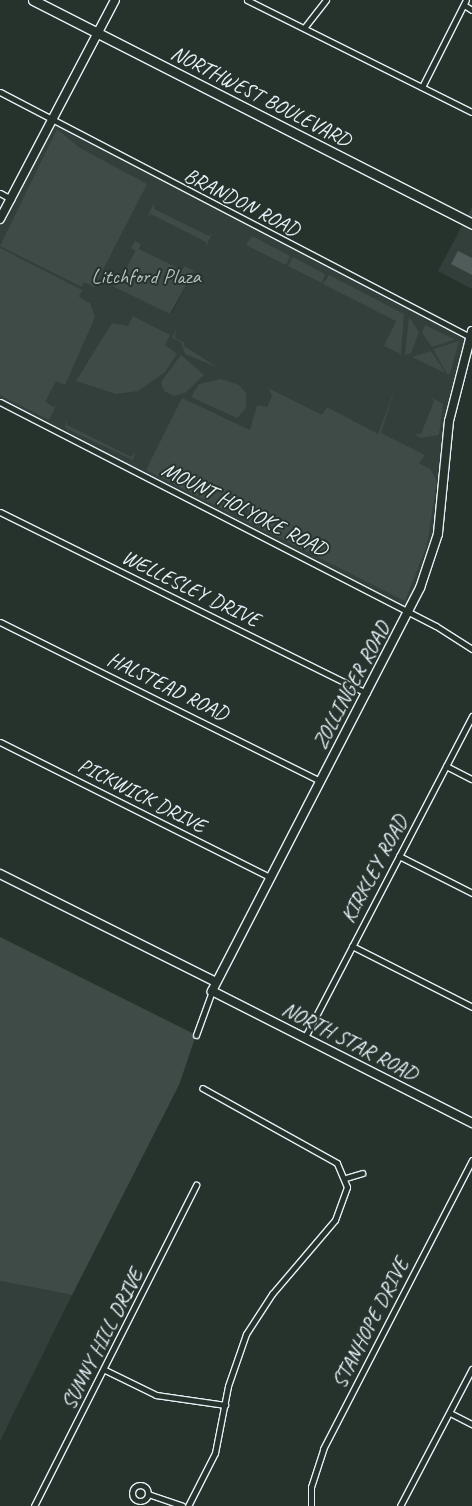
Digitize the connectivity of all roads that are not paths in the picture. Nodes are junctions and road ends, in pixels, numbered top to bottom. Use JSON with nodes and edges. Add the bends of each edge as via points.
{"nodes":[{"id":1,"x":33,"y":0,"type":"edge"},
{"id":2,"x":115,"y":0,"type":"edge"},
{"id":3,"x":247,"y":0,"type":"edge"},
{"id":4,"x":326,"y":0,"type":"edge"},
{"id":5,"x":465,"y":3,"type":"edge"},
{"id":6,"x":472,"y":10,"type":"edge"},
{"id":7,"x":304,"y":28,"type":"junction"},
{"id":8,"x":97,"y":32,"type":"junction"},
{"id":9,"x":422,"y":87,"type":"junction"},
{"id":10,"x":0,"y":92,"type":"edge"},
{"id":11,"x":472,"y":112,"type":"edge"},
{"id":12,"x":52,"y":119,"type":"junction"},
{"id":13,"x":0,"y":193,"type":"edge"},
{"id":14,"x":11,"y":199,"type":"junction"},
{"id":15,"x":0,"y":219,"type":"edge"},
{"id":16,"x":472,"y":224,"type":"edge"},
{"id":17,"x":471,"y":335,"type":"edge"},
{"id":18,"x":0,"y":402,"type":"edge"},
{"id":19,"x":0,"y":512,"type":"edge"},
{"id":20,"x":410,"y":612,"type":"junction"},
{"id":21,"x":0,"y":622,"type":"edge"},
{"id":22,"x":472,"y":649,"type":"edge"},
{"id":23,"x":366,"y":693,"type":"junction"},
{"id":24,"x":472,"y":716,"type":"edge"},
{"id":25,"x":0,"y":742,"type":"edge"},
{"id":26,"x":446,"y":766,"type":"junction"},
{"id":27,"x":472,"y":779,"type":"edge"},
{"id":28,"x":321,"y":780,"type":"junction"},
{"id":29,"x":399,"y":856,"type":"junction"},
{"id":30,"x":0,"y":874,"type":"edge"},
{"id":31,"x":270,"y":877,"type":"junction"},
{"id":32,"x":472,"y":893,"type":"edge"},
{"id":33,"x":352,"y":946,"type":"junction"},
{"id":34,"x":216,"y":982,"type":"junction"},
{"id":35,"x":212,"y":991,"type":"junction"},
{"id":36,"x":472,"y":1007,"type":"edge"},
{"id":37,"x":196,"y":1035,"type":"dead end"},
{"id":38,"x":305,"y":1037,"type":"junction"},
{"id":39,"x":202,"y":1088,"type":"dead end"},
{"id":40,"x":472,"y":1123,"type":"edge"},
{"id":41,"x":472,"y":1160,"type":"edge"},
{"id":42,"x":362,"y":1173,"type":"dead end"},
{"id":43,"x":346,"y":1178,"type":"junction"},
{"id":44,"x":196,"y":1185,"type":"dead end"},
{"id":45,"x":472,"y":1369,"type":"edge"},
{"id":46,"x":104,"y":1370,"type":"junction"},
{"id":47,"x":225,"y":1405,"type":"junction"},
{"id":48,"x":450,"y":1413,"type":"junction"},
{"id":49,"x":472,"y":1424,"type":"edge"},
{"id":50,"x":148,"y":1494,"type":"dead end"},
{"id":51,"x":34,"y":1506,"type":"edge"},
{"id":52,"x":182,"y":1506,"type":"edge"},
{"id":53,"x":188,"y":1506,"type":"edge"},
{"id":54,"x":311,"y":1506,"type":"edge"},
{"id":55,"x":400,"y":1506,"type":"edge"}],
"edges":[{"from":1,"to":8,"type":"main road","name":"NORTHWEST BOULEVARD"},
{"from":2,"to":8,"type":"street"},
{"from":3,"to":7,"type":"street"},
{"from":4,"to":7,"type":"street"},
{"from":5,"to":6,"type":"street"},
{"from":5,"to":9,"type":"street"},
{"from":7,"to":9,"type":"street"},
{"from":8,"to":12,"type":"street"},
{"from":8,"to":16,"type":"main road","name":"NORTHWEST BOULEVARD"},
{"from":9,"to":11,"type":"street"},
{"from":10,"to":12,"type":"street","name":"BRANDON ROAD"},
{"from":12,"to":14,"type":"street"},
{"from":12,"to":17,"type":"street","name":"BRANDON ROAD","via":[[124,160]]},
{"from":13,"to":14,"type":"street"},
{"from":14,"to":15,"type":"street"},
{"from":17,"to":20,"type":"street","name":"ZOLLINGER ROAD","via":[[449,422],[438,534]]},
{"from":18,"to":20,"type":"street","name":"MOUNT HOLYOKE ROAD"},
{"from":19,"to":23,"type":"street","name":"WELLESLEY DRIVE"},
{"from":20,"to":22,"type":"street","name":"MOUNT HOLYOKE ROAD"},
{"from":20,"to":23,"type":"street","name":"ZOLLINGER ROAD"},
{"from":21,"to":28,"type":"street","name":"HALSTEAD ROAD"},
{"from":23,"to":28,"type":"street","name":"ZOLLINGER ROAD"},
{"from":24,"to":26,"type":"street","name":"KIRKLEY ROAD"},
{"from":25,"to":31,"type":"street","name":"PICKWICK DRIVE"},
{"from":26,"to":27,"type":"street"},
{"from":26,"to":29,"type":"street","name":"KIRKLEY ROAD"},
{"from":28,"to":31,"type":"street","name":"ZOLLINGER ROAD"},
{"from":29,"to":32,"type":"street"},
{"from":29,"to":33,"type":"street","name":"KIRKLEY ROAD"},
{"from":30,"to":34,"type":"street"},
{"from":31,"to":34,"type":"street","name":"ZOLLINGER ROAD"},
{"from":33,"to":36,"type":"street"},
{"from":33,"to":38,"type":"street","name":"KIRKLEY ROAD"},
{"from":34,"to":35,"type":"street","name":"ZOLLINGER ROAD"},
{"from":35,"to":37,"type":"street","name":"ZOLLINGER ROAD"},
{"from":35,"to":38,"type":"street","name":"NORTH STAR ROAD"},
{"from":38,"to":40,"type":"street","name":"NORTH STAR ROAD"},
{"from":39,"to":43,"type":"street","via":[[320,1152],[337,1163]]},
{"from":41,"to":54,"type":"street","name":"STANHOPE DRIVE","via":[[323,1450],[311,1487]]},
{"from":42,"to":43,"type":"street"},
{"from":43,"to":47,"type":"street","via":[[346,1196],[327,1230],[258,1313],[237,1355]]},
{"from":44,"to":46,"type":"street","name":"SUNNY HILL DRIVE"},
{"from":45,"to":48,"type":"street"},
{"from":46,"to":47,"type":"street","via":[[156,1395]]},
{"from":46,"to":51,"type":"street","name":"SUNNY HILL DRIVE"},
{"from":47,"to":53,"type":"street","via":[[215,1454]]},
{"from":48,"to":49,"type":"street"},
{"from":48,"to":55,"type":"street"},
{"from":50,"to":52,"type":"street"}]}
